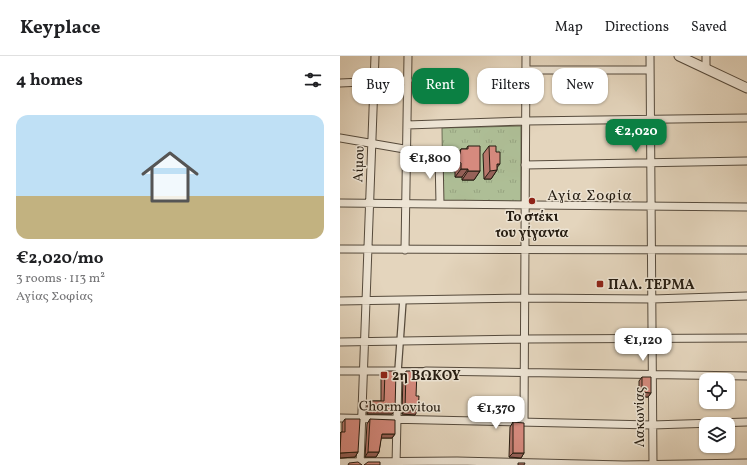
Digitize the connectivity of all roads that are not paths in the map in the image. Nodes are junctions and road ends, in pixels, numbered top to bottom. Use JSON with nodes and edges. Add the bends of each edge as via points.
{"nodes":[{"id":1,"x":375,"y":56,"type":"edge"},
{"id":2,"x":408,"y":56,"type":"edge"},
{"id":3,"x":526,"y":56,"type":"edge"},
{"id":4,"x":650,"y":56,"type":"edge"},
{"id":5,"x":679,"y":56,"type":"edge"},
{"id":6,"x":706,"y":56,"type":"edge"},
{"id":7,"x":375,"y":68,"type":"edge"},
{"id":8,"x":526,"y":68,"type":"edge"},
{"id":9,"x":706,"y":69,"type":"junction"},
{"id":10,"x":544,"y":70,"type":"edge"},
{"id":11,"x":650,"y":70,"type":"junction"},
{"id":12,"x":404,"y":80,"type":"edge"},
{"id":13,"x":408,"y":80,"type":"junction"},
{"id":14,"x":352,"y":82,"type":"edge"},
{"id":15,"x":340,"y":83,"type":"edge"},
{"id":16,"x":747,"y":88,"type":"edge"},
{"id":17,"x":373,"y":104,"type":"edge"},
{"id":18,"x":526,"y":104,"type":"edge"},
{"id":19,"x":747,"y":118,"type":"edge"},
{"id":20,"x":651,"y":119,"type":"junction"},
{"id":21,"x":526,"y":121,"type":"junction"},
{"id":22,"x":407,"y":125,"type":"junction"},
{"id":23,"x":340,"y":138,"type":"edge"},
{"id":24,"x":372,"y":142,"type":"junction"},
{"id":25,"x":407,"y":149,"type":"junction"},
{"id":26,"x":747,"y":161,"type":"edge"},
{"id":27,"x":651,"y":162,"type":"junction"},
{"id":28,"x":523,"y":165,"type":"junction"},
{"id":29,"x":340,"y":203,"type":"edge"},
{"id":30,"x":369,"y":203,"type":"junction"},
{"id":31,"x":406,"y":203,"type":"junction"},
{"id":32,"x":440,"y":204,"type":"junction"},
{"id":33,"x":525,"y":205,"type":"junction"},
{"id":34,"x":652,"y":206,"type":"junction"},
{"id":35,"x":747,"y":207,"type":"edge"},
{"id":36,"x":340,"y":249,"type":"edge"},
{"id":37,"x":368,"y":250,"type":"junction"},
{"id":38,"x":405,"y":250,"type":"junction"},
{"id":39,"x":525,"y":250,"type":"junction"},
{"id":40,"x":652,"y":250,"type":"junction"},
{"id":41,"x":747,"y":250,"type":"edge"},
{"id":42,"x":747,"y":296,"type":"edge"},
{"id":43,"x":525,"y":298,"type":"junction"},
{"id":44,"x":652,"y":299,"type":"junction"},
{"id":45,"x":403,"y":300,"type":"junction"},
{"id":46,"x":340,"y":301,"type":"edge"},
{"id":47,"x":366,"y":301,"type":"junction"},
{"id":48,"x":747,"y":338,"type":"edge"},
{"id":49,"x":524,"y":339,"type":"junction"},
{"id":50,"x":652,"y":339,"type":"junction"},
{"id":51,"x":340,"y":342,"type":"edge"},
{"id":52,"x":364,"y":342,"type":"junction"},
{"id":53,"x":400,"y":342,"type":"junction"},
{"id":54,"x":340,"y":371,"type":"edge"},
{"id":55,"x":363,"y":371,"type":"junction"},
{"id":56,"x":398,"y":371,"type":"junction"},
{"id":57,"x":426,"y":371,"type":"joint"},
{"id":58,"x":524,"y":373,"type":"junction"},
{"id":59,"x":652,"y":375,"type":"junction"},
{"id":60,"x":747,"y":376,"type":"edge"},
{"id":61,"x":340,"y":418,"type":"edge"},
{"id":62,"x":397,"y":418,"type":"junction"},
{"id":63,"x":362,"y":419,"type":"junction"},
{"id":64,"x":524,"y":422,"type":"junction"},
{"id":65,"x":747,"y":422,"type":"edge"},
{"id":66,"x":652,"y":425,"type":"junction"},
{"id":67,"x":340,"y":462,"type":"edge"},
{"id":68,"x":360,"y":464,"type":"edge"},
{"id":69,"x":396,"y":464,"type":"edge"},
{"id":70,"x":747,"y":464,"type":"edge"},
{"id":71,"x":653,"y":465,"type":"edge"}],
"edges":[{"from":1,"to":7,"type":"street","name":"Αίμου"},
{"from":2,"to":13,"type":"street"},
{"from":3,"to":8,"type":"street"},
{"from":4,"to":11,"type":"street","name":"Λακωνίας"},
{"from":5,"to":9,"type":"street"},
{"from":6,"to":9,"type":"street"},
{"from":9,"to":16,"type":"street"},
{"from":10,"to":11,"type":"street"},
{"from":11,"to":20,"type":"street","name":"Λακωνίας"},
{"from":12,"to":13,"type":"street"},
{"from":13,"to":22,"type":"street"},
{"from":14,"to":15,"type":"street"},
{"from":17,"to":24,"type":"street","name":"Αίμου"},
{"from":18,"to":21,"type":"street"},
{"from":19,"to":20,"type":"street"},
{"from":20,"to":21,"type":"street"},
{"from":20,"to":27,"type":"street","name":"Λακωνίας"},
{"from":21,"to":22,"type":"street"},
{"from":21,"to":28,"type":"street"},
{"from":22,"to":25,"type":"street"},
{"from":23,"to":24,"type":"street"},
{"from":24,"to":25,"type":"street"},
{"from":24,"to":30,"type":"street","name":"Αίμου"},
{"from":25,"to":31,"type":"street"},
{"from":25,"to":32,"type":"street","via":[[439,155]]},
{"from":26,"to":27,"type":"street"},
{"from":27,"to":28,"type":"street"},
{"from":27,"to":34,"type":"street","name":"Λακωνίας"},
{"from":28,"to":33,"type":"street"},
{"from":29,"to":30,"type":"street"},
{"from":30,"to":31,"type":"street"},
{"from":30,"to":37,"type":"street","name":"Αίμου"},
{"from":31,"to":32,"type":"street"},
{"from":31,"to":38,"type":"street"},
{"from":32,"to":33,"type":"street"},
{"from":33,"to":34,"type":"street"},
{"from":33,"to":39,"type":"street"},
{"from":34,"to":35,"type":"street"},
{"from":34,"to":40,"type":"street","name":"Λακωνίας"},
{"from":36,"to":37,"type":"street"},
{"from":37,"to":38,"type":"street"},
{"from":37,"to":47,"type":"street","name":"Αίμου"},
{"from":38,"to":39,"type":"street"},
{"from":39,"to":40,"type":"street"},
{"from":39,"to":43,"type":"street"},
{"from":40,"to":41,"type":"street"},
{"from":40,"to":44,"type":"street","name":"Λακωνίας"},
{"from":42,"to":44,"type":"street"},
{"from":43,"to":44,"type":"street"},
{"from":43,"to":45,"type":"street"},
{"from":43,"to":49,"type":"street"},
{"from":44,"to":50,"type":"street","name":"Λακωνίας"},
{"from":45,"to":47,"type":"street"},
{"from":45,"to":53,"type":"street"},
{"from":46,"to":47,"type":"street"},
{"from":47,"to":52,"type":"street","name":"Αίμου"},
{"from":48,"to":50,"type":"street"},
{"from":49,"to":50,"type":"street"},
{"from":49,"to":53,"type":"street"},
{"from":49,"to":58,"type":"street"},
{"from":50,"to":59,"type":"street","name":"Λακωνίας"},
{"from":51,"to":52,"type":"street"},
{"from":52,"to":53,"type":"street"},
{"from":52,"to":55,"type":"street","name":"Αίμου"},
{"from":53,"to":56,"type":"street"},
{"from":54,"to":55,"type":"street"},
{"from":55,"to":56,"type":"street"},
{"from":55,"to":63,"type":"street","name":"Αίμου"},
{"from":56,"to":57,"type":"street"},
{"from":56,"to":62,"type":"street"},
{"from":57,"to":58,"type":"street"},
{"from":58,"to":59,"type":"street"},
{"from":58,"to":64,"type":"street"},
{"from":59,"to":60,"type":"street"},
{"from":59,"to":66,"type":"street","name":"Λακωνίας"},
{"from":61,"to":63,"type":"street","name":"Chormovitou"},
{"from":62,"to":63,"type":"street","name":"Chormovitou"},
{"from":62,"to":64,"type":"street","name":"Chormovitou"},
{"from":62,"to":69,"type":"street"},
{"from":63,"to":68,"type":"street","name":"Αίμου"},
{"from":64,"to":66,"type":"street","name":"Chormovitou"},
{"from":65,"to":66,"type":"street","name":"Chormovitou"},
{"from":66,"to":71,"type":"street","name":"Λακωνίας"},
{"from":67,"to":68,"type":"street"},
{"from":68,"to":69,"type":"street"},
{"from":69,"to":71,"type":"street","via":[[457,461]]},
{"from":70,"to":71,"type":"street"}]}
